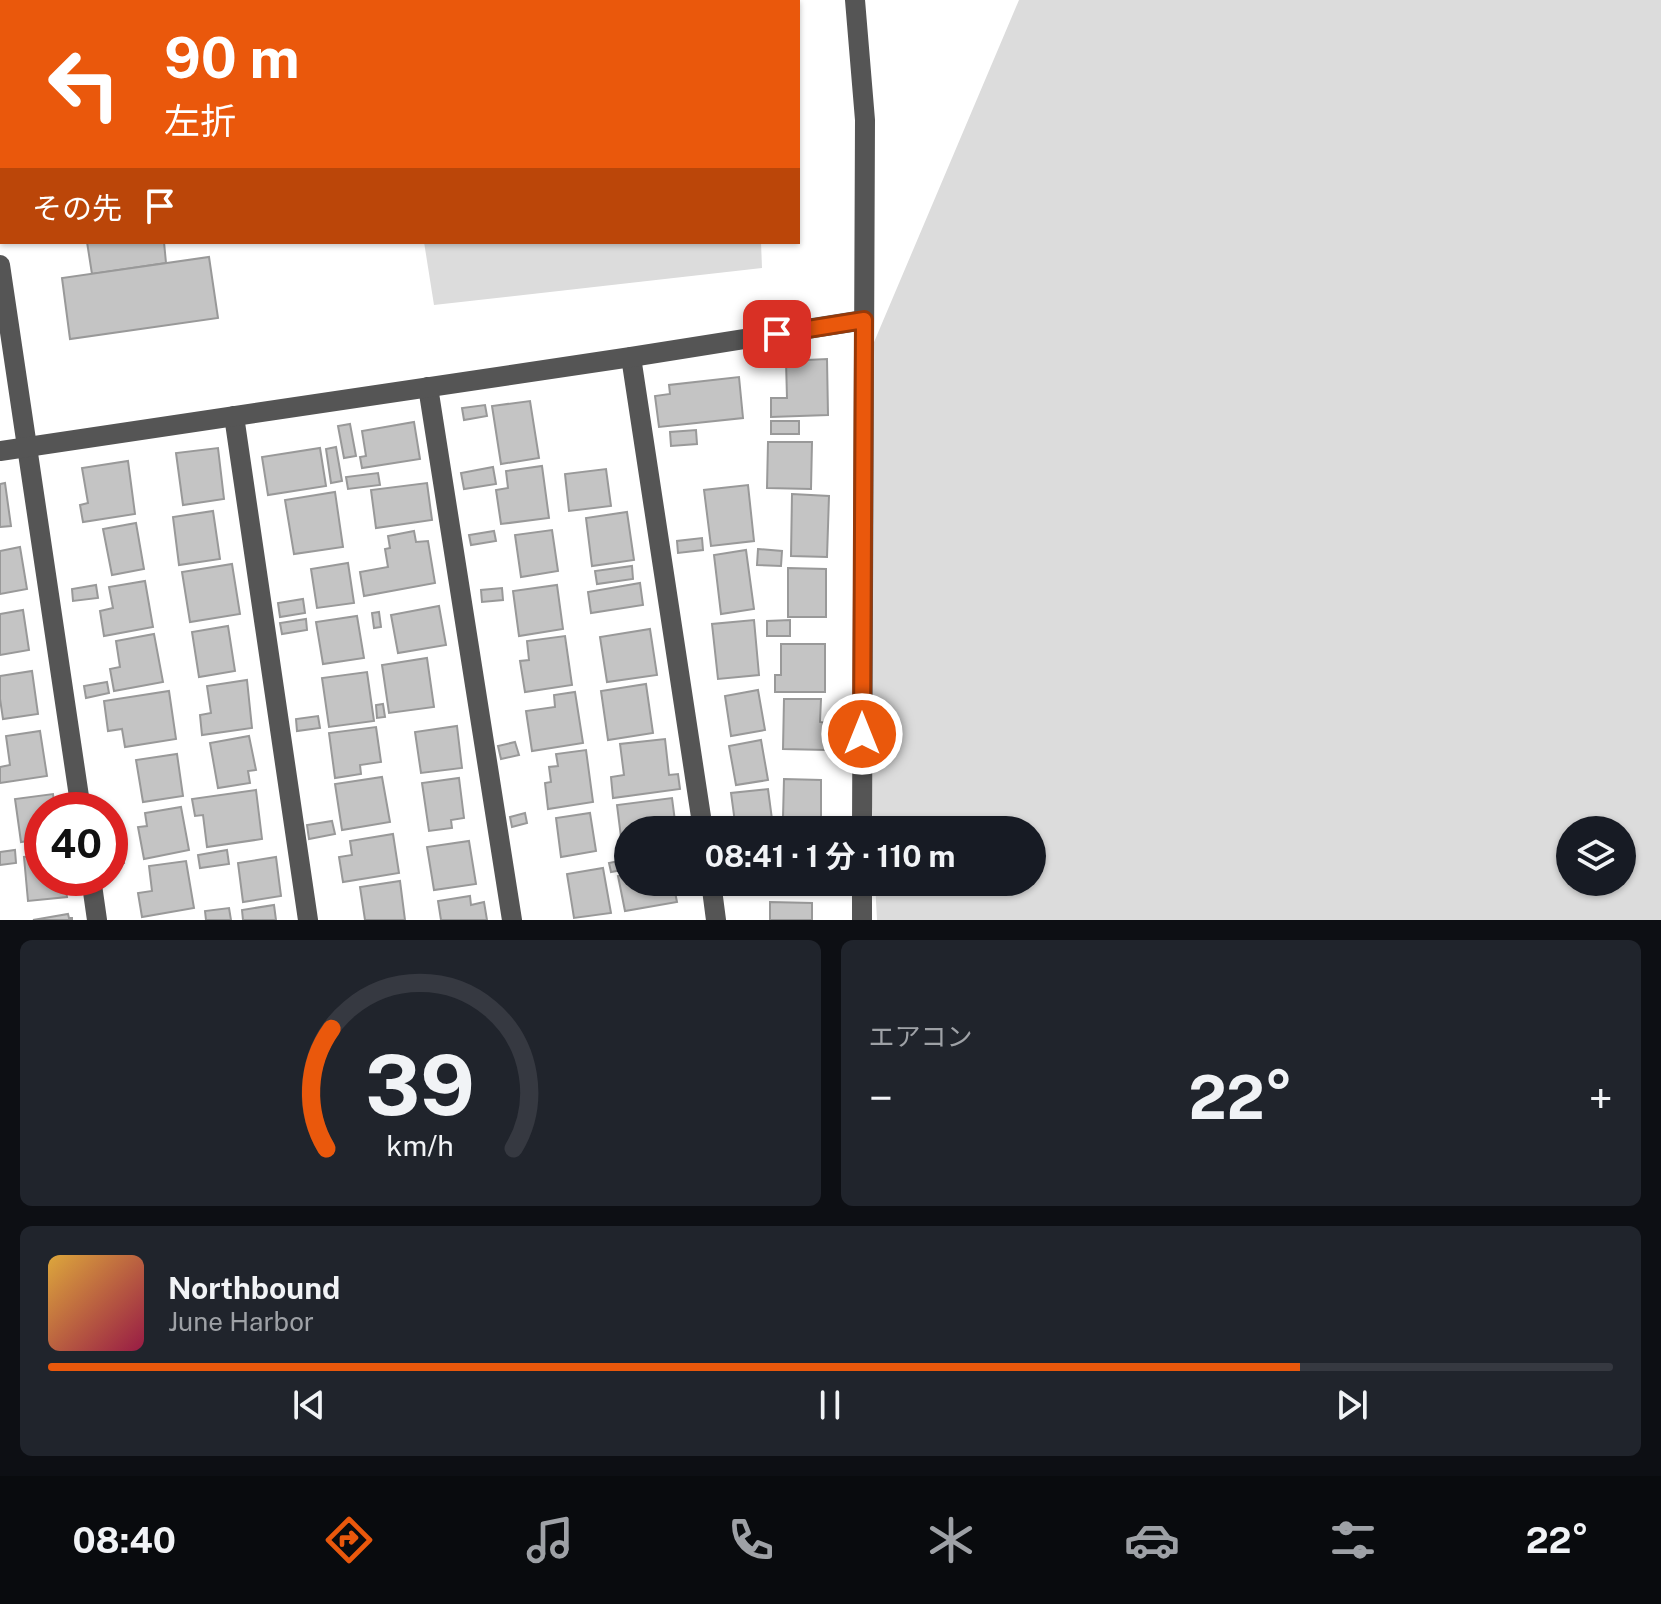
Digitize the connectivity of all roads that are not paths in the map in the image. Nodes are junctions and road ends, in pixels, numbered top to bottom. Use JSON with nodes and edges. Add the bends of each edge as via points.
{"nodes":[{"id":1,"x":855,"y":0,"type":"edge"},
{"id":2,"x":0,"y":265,"type":"edge"},
{"id":3,"x":864,"y":320,"type":"junction"},
{"id":4,"x":631,"y":357,"type":"junction"},
{"id":5,"x":428,"y":387,"type":"junction"},
{"id":6,"x":234,"y":416,"type":"junction"},
{"id":7,"x":26,"y":447,"type":"junction"},
{"id":8,"x":0,"y":451,"type":"edge"},
{"id":9,"x":78,"y":792,"type":"edge"},
{"id":10,"x":701,"y":816,"type":"edge"},
{"id":11,"x":862,"y":816,"type":"edge"},
{"id":12,"x":94,"y":896,"type":"edge"},
{"id":13,"x":713,"y":896,"type":"edge"},
{"id":14,"x":862,"y":896,"type":"edge"},
{"id":15,"x":97,"y":920,"type":"edge"},
{"id":16,"x":308,"y":920,"type":"edge"},
{"id":17,"x":512,"y":920,"type":"edge"},
{"id":18,"x":716,"y":920,"type":"edge"},
{"id":19,"x":862,"y":920,"type":"edge"}],
"edges":[{"from":1,"to":3,"type":"street","via":[[865,120]]},
{"from":2,"to":7,"type":"street"},
{"from":3,"to":4,"type":"street"},
{"from":3,"to":11,"type":"street"},
{"from":4,"to":5,"type":"street"},
{"from":4,"to":10,"type":"street"},
{"from":5,"to":6,"type":"street"},
{"from":5,"to":17,"type":"street"},
{"from":6,"to":7,"type":"street"},
{"from":6,"to":16,"type":"street"},
{"from":7,"to":8,"type":"street"},
{"from":7,"to":9,"type":"street"},
{"from":12,"to":15,"type":"street"},
{"from":13,"to":18,"type":"street"},
{"from":14,"to":19,"type":"street"}]}
